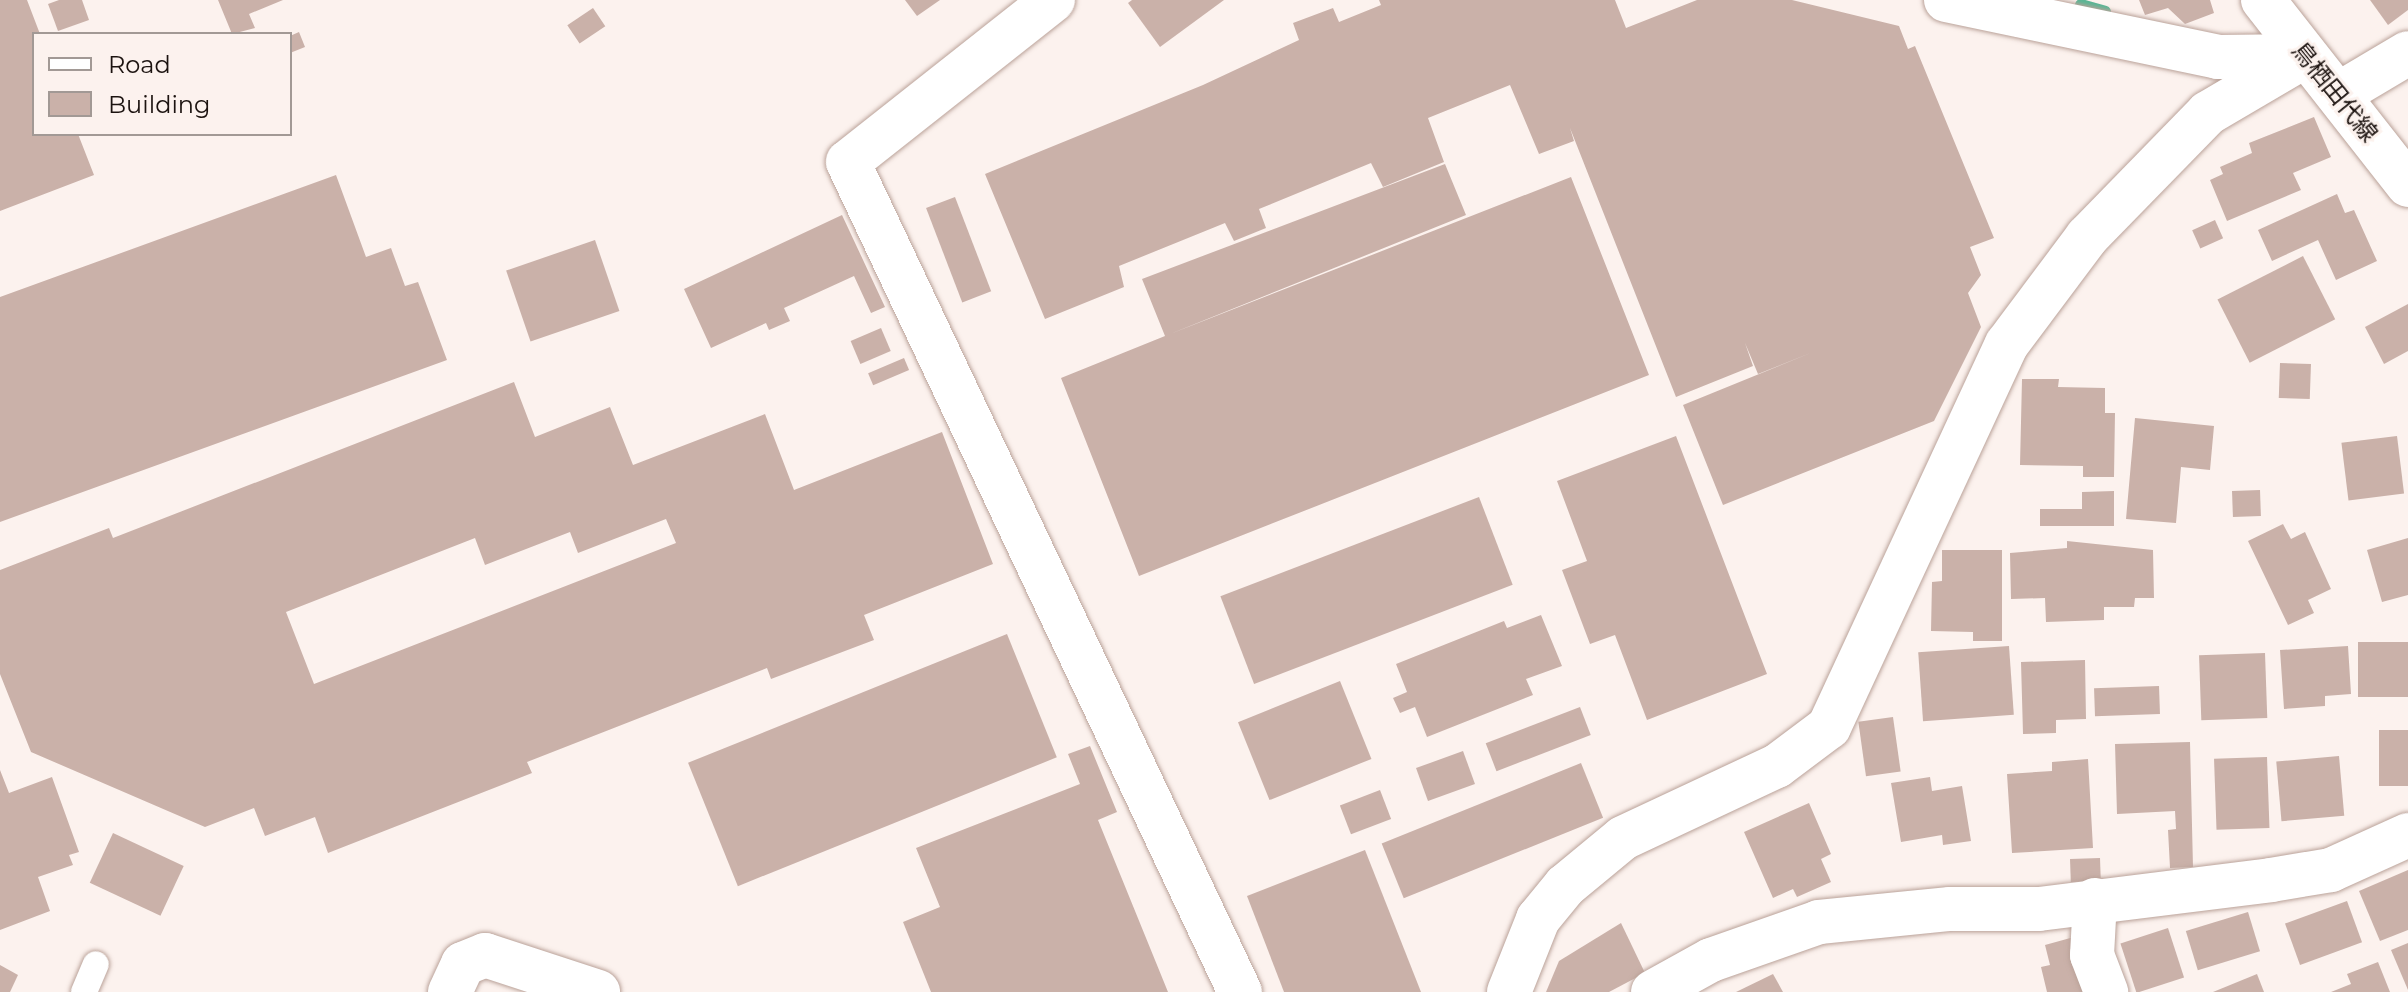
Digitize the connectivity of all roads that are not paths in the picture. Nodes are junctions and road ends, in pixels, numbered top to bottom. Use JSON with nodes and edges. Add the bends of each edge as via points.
{"nodes":[{"id":1,"x":1053,"y":0,"type":"edge"},
{"id":2,"x":1946,"y":0,"type":"edge"},
{"id":3,"x":2263,"y":0,"type":"edge"},
{"id":4,"x":2408,"y":53,"type":"edge"},
{"id":5,"x":2305,"y":56,"type":"junction"},
{"id":6,"x":2339,"y":94,"type":"junction"},
{"id":7,"x":2408,"y":185,"type":"edge"},
{"id":8,"x":2408,"y":835,"type":"edge"},
{"id":9,"x":2095,"y":900,"type":"junction"},
{"id":10,"x":96,"y":964,"type":"dead end"},
{"id":11,"x":84,"y":992,"type":"edge"},
{"id":12,"x":450,"y":992,"type":"edge"},
{"id":13,"x":598,"y":992,"type":"edge"},
{"id":14,"x":1240,"y":992,"type":"edge"},
{"id":15,"x":1509,"y":992,"type":"edge"},
{"id":16,"x":1653,"y":992,"type":"edge"},
{"id":17,"x":2106,"y":992,"type":"edge"}],
"edges":[{"from":1,"to":14,"type":"street","via":[[848,162]]},
{"from":2,"to":5,"type":"street","via":[[2218,57]]},
{"from":3,"to":5,"type":"street","name":"鳥栖田代線"},
{"from":4,"to":6,"type":"street"},
{"from":5,"to":6,"type":"street","name":"鳥栖田代線"},
{"from":5,"to":15,"type":"street","via":[[2198,123],[2087,237],[2007,344],[1829,727],[1777,766],[1623,838],[1565,886],[1538,919]]},
{"from":6,"to":7,"type":"street","name":"鳥栖田代線"},
{"from":8,"to":9,"type":"street","via":[[2331,870]]},
{"from":9,"to":16,"type":"street","via":[[2039,909],[1950,909],[1819,922],[1711,960]]},
{"from":9,"to":17,"type":"street","via":[[2092,955]]},
{"from":10,"to":11,"type":"lane"},
{"from":12,"to":13,"type":"street","via":[[463,964],[485,955]]}]}
